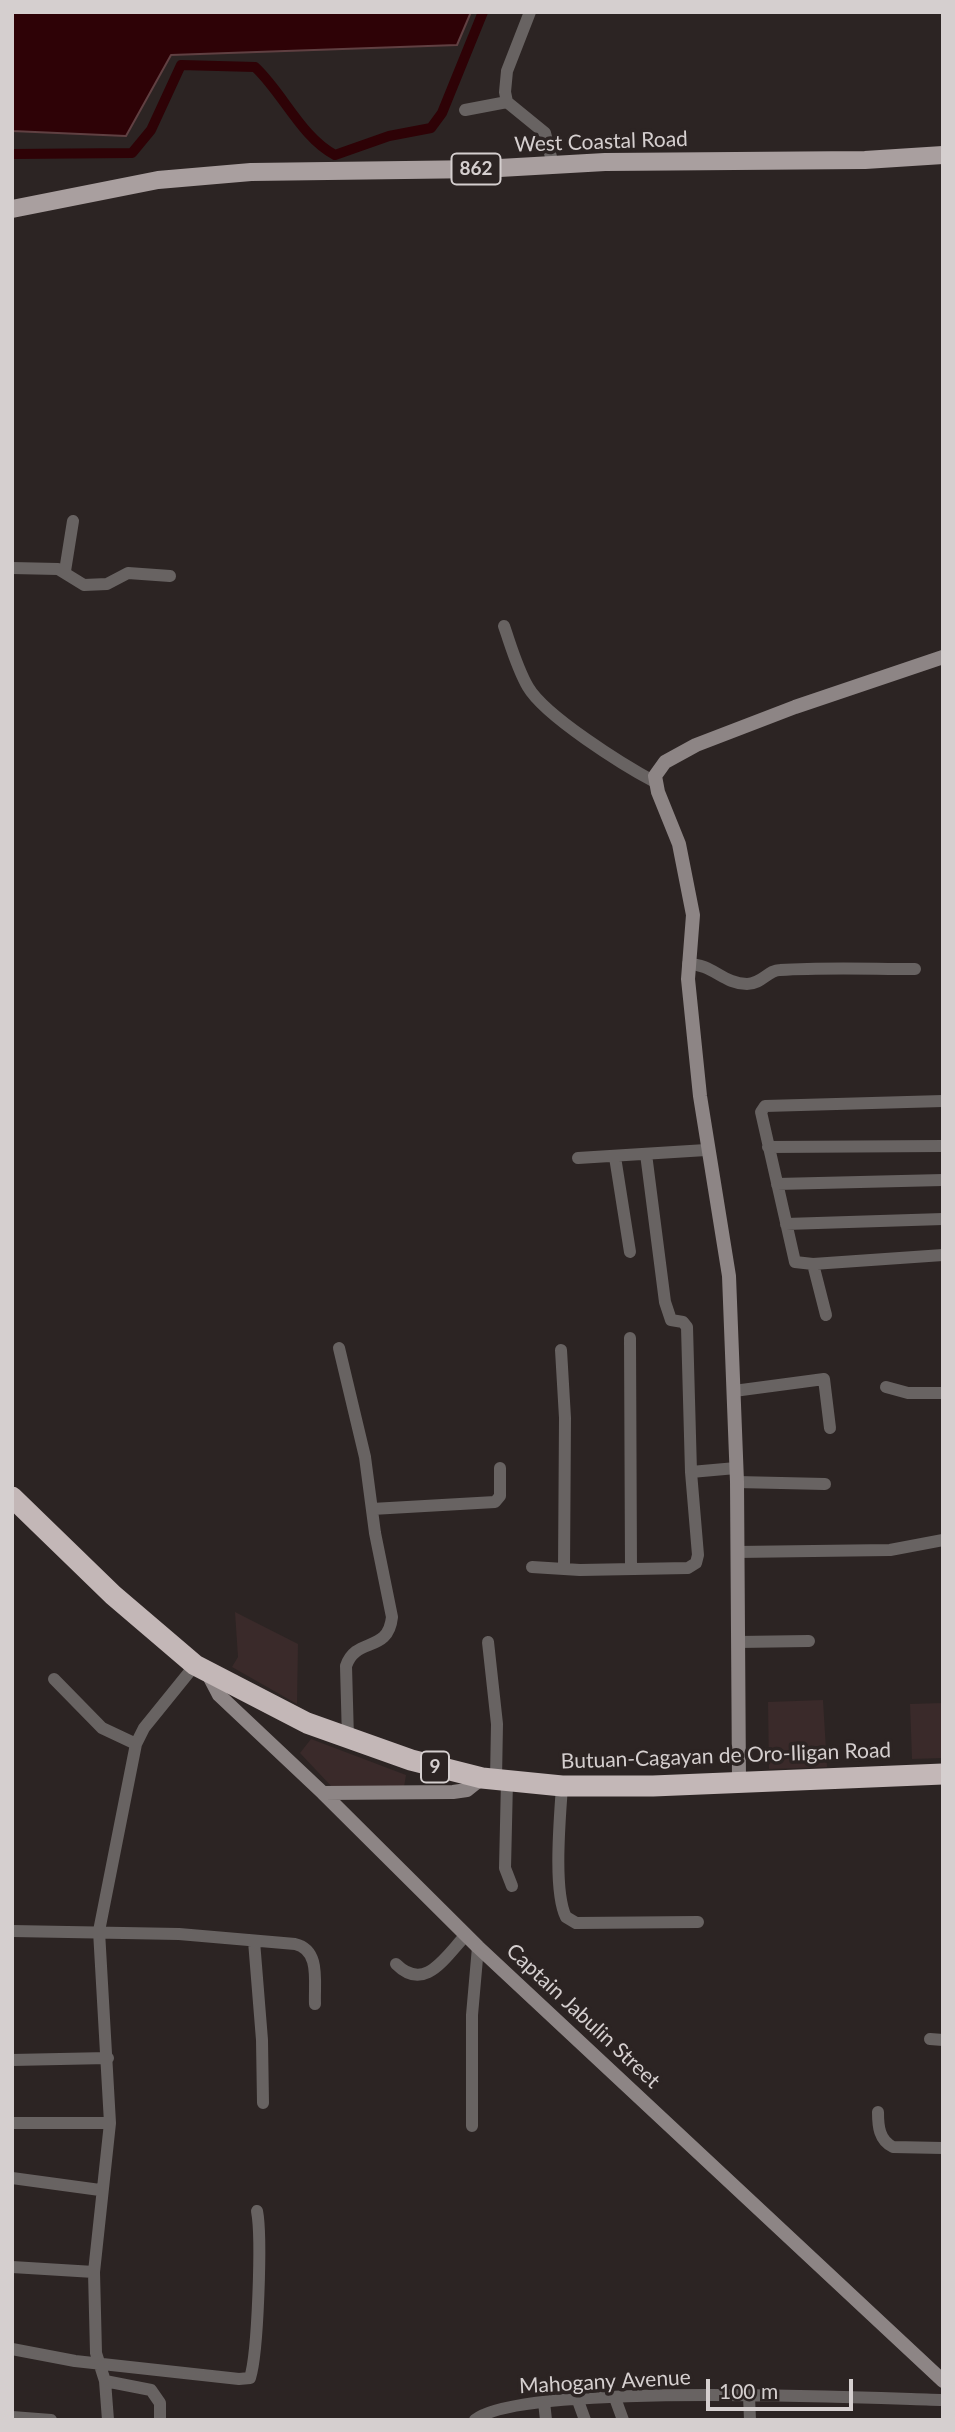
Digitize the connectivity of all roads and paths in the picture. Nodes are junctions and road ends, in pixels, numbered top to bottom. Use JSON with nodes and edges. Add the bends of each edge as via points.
{"nodes":[{"id":1,"x":530,"y":12,"type":"edge"},
{"id":2,"x":507,"y":102,"type":"junction"},
{"id":3,"x":465,"y":110,"type":"dead end"},
{"id":4,"x":943,"y":155,"type":"edge"},
{"id":5,"x":553,"y":165,"type":"junction"},
{"id":6,"x":12,"y":209,"type":"edge"},
{"id":7,"x":73,"y":521,"type":"dead end"},
{"id":8,"x":12,"y":568,"type":"edge"},
{"id":9,"x":65,"y":571,"type":"junction"},
{"id":10,"x":170,"y":576,"type":"dead end"},
{"id":11,"x":504,"y":625,"type":"dead end"},
{"id":12,"x":943,"y":657,"type":"edge"},
{"id":13,"x":655,"y":782,"type":"junction"},
{"id":14,"x":688,"y":964,"type":"junction"},
{"id":15,"x":915,"y":969,"type":"dead end"},
{"id":16,"x":943,"y":1101,"type":"edge"},
{"id":17,"x":943,"y":1146,"type":"edge"},
{"id":18,"x":768,"y":1147,"type":"junction"},
{"id":19,"x":706,"y":1150,"type":"junction"},
{"id":20,"x":646,"y":1154,"type":"junction"},
{"id":21,"x":615,"y":1157,"type":"junction"},
{"id":22,"x":578,"y":1158,"type":"dead end"},
{"id":23,"x":943,"y":1180,"type":"edge"},
{"id":24,"x":776,"y":1184,"type":"junction"},
{"id":25,"x":943,"y":1219,"type":"edge"},
{"id":26,"x":786,"y":1224,"type":"junction"},
{"id":27,"x":630,"y":1252,"type":"dead end"},
{"id":28,"x":943,"y":1255,"type":"edge"},
{"id":29,"x":813,"y":1264,"type":"junction"},
{"id":30,"x":826,"y":1315,"type":"dead end"},
{"id":31,"x":630,"y":1338,"type":"dead end"},
{"id":32,"x":339,"y":1348,"type":"dead end"},
{"id":33,"x":561,"y":1350,"type":"dead end"},
{"id":34,"x":886,"y":1387,"type":"dead end"},
{"id":35,"x":734,"y":1391,"type":"junction"},
{"id":36,"x":943,"y":1393,"type":"edge"},
{"id":37,"x":830,"y":1427,"type":"dead end"},
{"id":38,"x":500,"y":1468,"type":"dead end"},
{"id":39,"x":691,"y":1472,"type":"junction"},
{"id":40,"x":736,"y":1475,"type":"junction"},
{"id":41,"x":825,"y":1484,"type":"dead end"},
{"id":42,"x":12,"y":1497,"type":"edge"},
{"id":43,"x":372,"y":1509,"type":"junction"},
{"id":44,"x":943,"y":1540,"type":"edge"},
{"id":45,"x":737,"y":1552,"type":"junction"},
{"id":46,"x":532,"y":1567,"type":"dead end"},
{"id":47,"x":564,"y":1569,"type":"junction"},
{"id":48,"x":631,"y":1569,"type":"junction"},
{"id":49,"x":809,"y":1641,"type":"dead end"},
{"id":50,"x":488,"y":1642,"type":"dead end"},
{"id":51,"x":738,"y":1642,"type":"junction"},
{"id":52,"x":201,"y":1668,"type":"junction"},
{"id":53,"x":54,"y":1679,"type":"dead end"},
{"id":54,"x":348,"y":1739,"type":"junction"},
{"id":55,"x":136,"y":1744,"type":"junction"},
{"id":56,"x":943,"y":1774,"type":"edge"},
{"id":57,"x":495,"y":1780,"type":"junction"},
{"id":58,"x":739,"y":1782,"type":"junction"},
{"id":59,"x":562,"y":1787,"type":"junction"},
{"id":60,"x":324,"y":1793,"type":"junction"},
{"id":61,"x":512,"y":1886,"type":"dead end"},
{"id":62,"x":698,"y":1922,"type":"dead end"},
{"id":63,"x":12,"y":1931,"type":"edge"},
{"id":64,"x":99,"y":1931,"type":"junction"},
{"id":65,"x":466,"y":1935,"type":"junction"},
{"id":66,"x":254,"y":1941,"type":"junction"},
{"id":67,"x":478,"y":1947,"type":"junction"},
{"id":68,"x":396,"y":1964,"type":"dead end"},
{"id":69,"x":315,"y":2004,"type":"dead end"},
{"id":70,"x":108,"y":2058,"type":"junction"},
{"id":71,"x":12,"y":2060,"type":"edge"},
{"id":72,"x":264,"y":2103,"type":"dead end"},
{"id":73,"x":878,"y":2112,"type":"dead end"},
{"id":74,"x":12,"y":2123,"type":"edge"},
{"id":75,"x":110,"y":2123,"type":"junction"},
{"id":76,"x":472,"y":2126,"type":"dead end"},
{"id":77,"x":943,"y":2148,"type":"edge"},
{"id":78,"x":12,"y":2178,"type":"edge"},
{"id":79,"x":100,"y":2190,"type":"junction"},
{"id":80,"x":257,"y":2211,"type":"dead end"},
{"id":81,"x":12,"y":2267,"type":"edge"},
{"id":82,"x":94,"y":2272,"type":"junction"},
{"id":83,"x":12,"y":2349,"type":"edge"},
{"id":84,"x":98,"y":2362,"type":"junction"},
{"id":85,"x":105,"y":2381,"type":"junction"},
{"id":86,"x":943,"y":2381,"type":"edge"},
{"id":87,"x":749,"y":2396,"type":"junction"},
{"id":88,"x":577,"y":2398,"type":"junction"},
{"id":89,"x":615,"y":2398,"type":"junction"},
{"id":90,"x":943,"y":2400,"type":"edge"},
{"id":91,"x":544,"y":2402,"type":"junction"},
{"id":92,"x":512,"y":2405,"type":"junction"},
{"id":93,"x":478,"y":2417,"type":"edge"},
{"id":94,"x":13,"y":2418,"type":"edge"},
{"id":95,"x":51,"y":2420,"type":"edge"},
{"id":96,"x":108,"y":2420,"type":"edge"},
{"id":97,"x":160,"y":2420,"type":"edge"},
{"id":98,"x":514,"y":2420,"type":"edge"},
{"id":99,"x":546,"y":2420,"type":"edge"},
{"id":100,"x":585,"y":2420,"type":"edge"},
{"id":101,"x":623,"y":2420,"type":"edge"},
{"id":102,"x":750,"y":2420,"type":"edge"}],
"edges":[{"from":1,"to":2,"type":"street","via":[[505,79]]},
{"from":2,"to":3,"type":"street"},
{"from":2,"to":5,"type":"street","via":[[545,133]]},
{"from":4,"to":5,"type":"main road","name":"West Coastal Road","number":"862"},
{"from":5,"to":6,"type":"main road","name":"West Coastal Road","number":"862","via":[[202,175],[86,192]]},
{"from":7,"to":9,"type":"street"},
{"from":8,"to":9,"type":"street"},
{"from":9,"to":10,"type":"street","via":[[84,585],[107,584],[128,573]]},
{"from":11,"to":13,"type":"street","via":[[522,677],[539,700],[606,753]]},
{"from":12,"to":13,"type":"street","via":[[696,745],[665,762]]},
{"from":13,"to":14,"type":"street","via":[[679,844],[693,915]]},
{"from":14,"to":15,"type":"street","via":[[706,966],[724,978],[748,984],[780,970]]},
{"from":14,"to":19,"type":"street"},
{"from":16,"to":18,"type":"street","via":[[765,1106],[761,1112]]},
{"from":17,"to":18,"type":"street"},
{"from":18,"to":24,"type":"street"},
{"from":19,"to":20,"type":"street"},
{"from":19,"to":35,"type":"street","via":[[729,1276]]},
{"from":20,"to":21,"type":"street"},
{"from":20,"to":39,"type":"street","via":[[665,1302],[671,1320],[687,1327]]},
{"from":21,"to":22,"type":"street"},
{"from":21,"to":27,"type":"street"},
{"from":23,"to":24,"type":"street"},
{"from":24,"to":26,"type":"street"},
{"from":25,"to":26,"type":"street"},
{"from":26,"to":29,"type":"street","via":[[795,1262]]},
{"from":28,"to":29,"type":"street"},
{"from":29,"to":30,"type":"street"},
{"from":31,"to":48,"type":"street"},
{"from":32,"to":43,"type":"street"},
{"from":33,"to":47,"type":"street"},
{"from":34,"to":36,"type":"street","via":[[908,1393]]},
{"from":35,"to":37,"type":"street","via":[[824,1380]]},
{"from":35,"to":40,"type":"street"},
{"from":38,"to":43,"type":"street","via":[[500,1496],[495,1502]]},
{"from":39,"to":40,"type":"street"},
{"from":39,"to":48,"type":"street","via":[[696,1563],[688,1568]]},
{"from":40,"to":41,"type":"street"},
{"from":40,"to":45,"type":"street"},
{"from":42,"to":52,"type":"highway","name":"Butuan-Cagayan de Oro-Iligan Road","number":"9","via":[[113,1595]]},
{"from":43,"to":54,"type":"street","via":[[391,1629],[381,1641],[349,1657]]},
{"from":44,"to":45,"type":"street","via":[[890,1550]]},
{"from":45,"to":51,"type":"street"},
{"from":46,"to":47,"type":"street"},
{"from":47,"to":48,"type":"street"},
{"from":49,"to":51,"type":"street"},
{"from":50,"to":57,"type":"street","via":[[497,1724]]},
{"from":51,"to":58,"type":"street"},
{"from":52,"to":54,"type":"highway","name":"Butuan-Cagayan de Oro-Iligan Road","number":"9","via":[[290,1715]]},
{"from":52,"to":55,"type":"street","via":[[144,1728]]},
{"from":52,"to":60,"type":"street","name":"Captain Jabulin Street","via":[[219,1695]]},
{"from":53,"to":55,"type":"street","via":[[102,1728]]},
{"from":54,"to":57,"type":"highway","name":"Butuan-Cagayan de Oro-Iligan Road","number":"9"},
{"from":55,"to":64,"type":"street"},
{"from":56,"to":58,"type":"highway","name":"Butuan-Cagayan de Oro-Iligan Road","number":"9"},
{"from":57,"to":59,"type":"highway","name":"Butuan-Cagayan de Oro-Iligan Road","number":"9"},
{"from":57,"to":60,"type":"street","via":[[453,1792]]},
{"from":57,"to":61,"type":"street","via":[[505,1868]]},
{"from":58,"to":59,"type":"highway","name":"Butuan-Cagayan de Oro-Iligan Road","number":"9"},
{"from":59,"to":62,"type":"street","via":[[561,1894],[566,1917],[576,1923]]},
{"from":60,"to":65,"type":"street","name":"Captain Jabulin Street"},
{"from":63,"to":64,"type":"street"},
{"from":64,"to":66,"type":"street"},
{"from":64,"to":70,"type":"street"},
{"from":65,"to":67,"type":"street","name":"Captain Jabulin Street"},
{"from":65,"to":68,"type":"street","via":[[435,1968],[421,1976],[407,1974]]},
{"from":66,"to":69,"type":"street","via":[[295,1944],[310,1951]]},
{"from":66,"to":72,"type":"street"},
{"from":67,"to":76,"type":"street","via":[[472,2015]]},
{"from":67,"to":86,"type":"street","name":"Captain Jabulin Street"},
{"from":70,"to":71,"type":"street"},
{"from":70,"to":75,"type":"street"},
{"from":73,"to":77,"type":"street","via":[[878,2128],[886,2144]]},
{"from":74,"to":75,"type":"street"},
{"from":75,"to":79,"type":"street"},
{"from":78,"to":79,"type":"street"},
{"from":79,"to":82,"type":"street"},
{"from":80,"to":84,"type":"street","via":[[258,2289],[250,2378]]},
{"from":81,"to":82,"type":"street"},
{"from":82,"to":84,"type":"street"},
{"from":83,"to":84,"type":"street"},
{"from":84,"to":85,"type":"street"},
{"from":85,"to":96,"type":"street"},
{"from":85,"to":97,"type":"street","via":[[151,2390],[160,2403]]},
{"from":87,"to":89,"type":"street","name":"Mahogany Avenue"},
{"from":87,"to":90,"type":"street","name":"Mahogany Avenue"},
{"from":87,"to":102,"type":"street"},
{"from":88,"to":89,"type":"street","name":"Mahogany Avenue"},
{"from":88,"to":91,"type":"street","name":"Mahogany Avenue"},
{"from":88,"to":100,"type":"street"},
{"from":89,"to":101,"type":"street"},
{"from":91,"to":92,"type":"street","name":"Mahogany Avenue"},
{"from":91,"to":99,"type":"street"},
{"from":92,"to":93,"type":"street","name":"Mahogany Avenue"},
{"from":92,"to":98,"type":"street"},
{"from":94,"to":95,"type":"street"}]}
